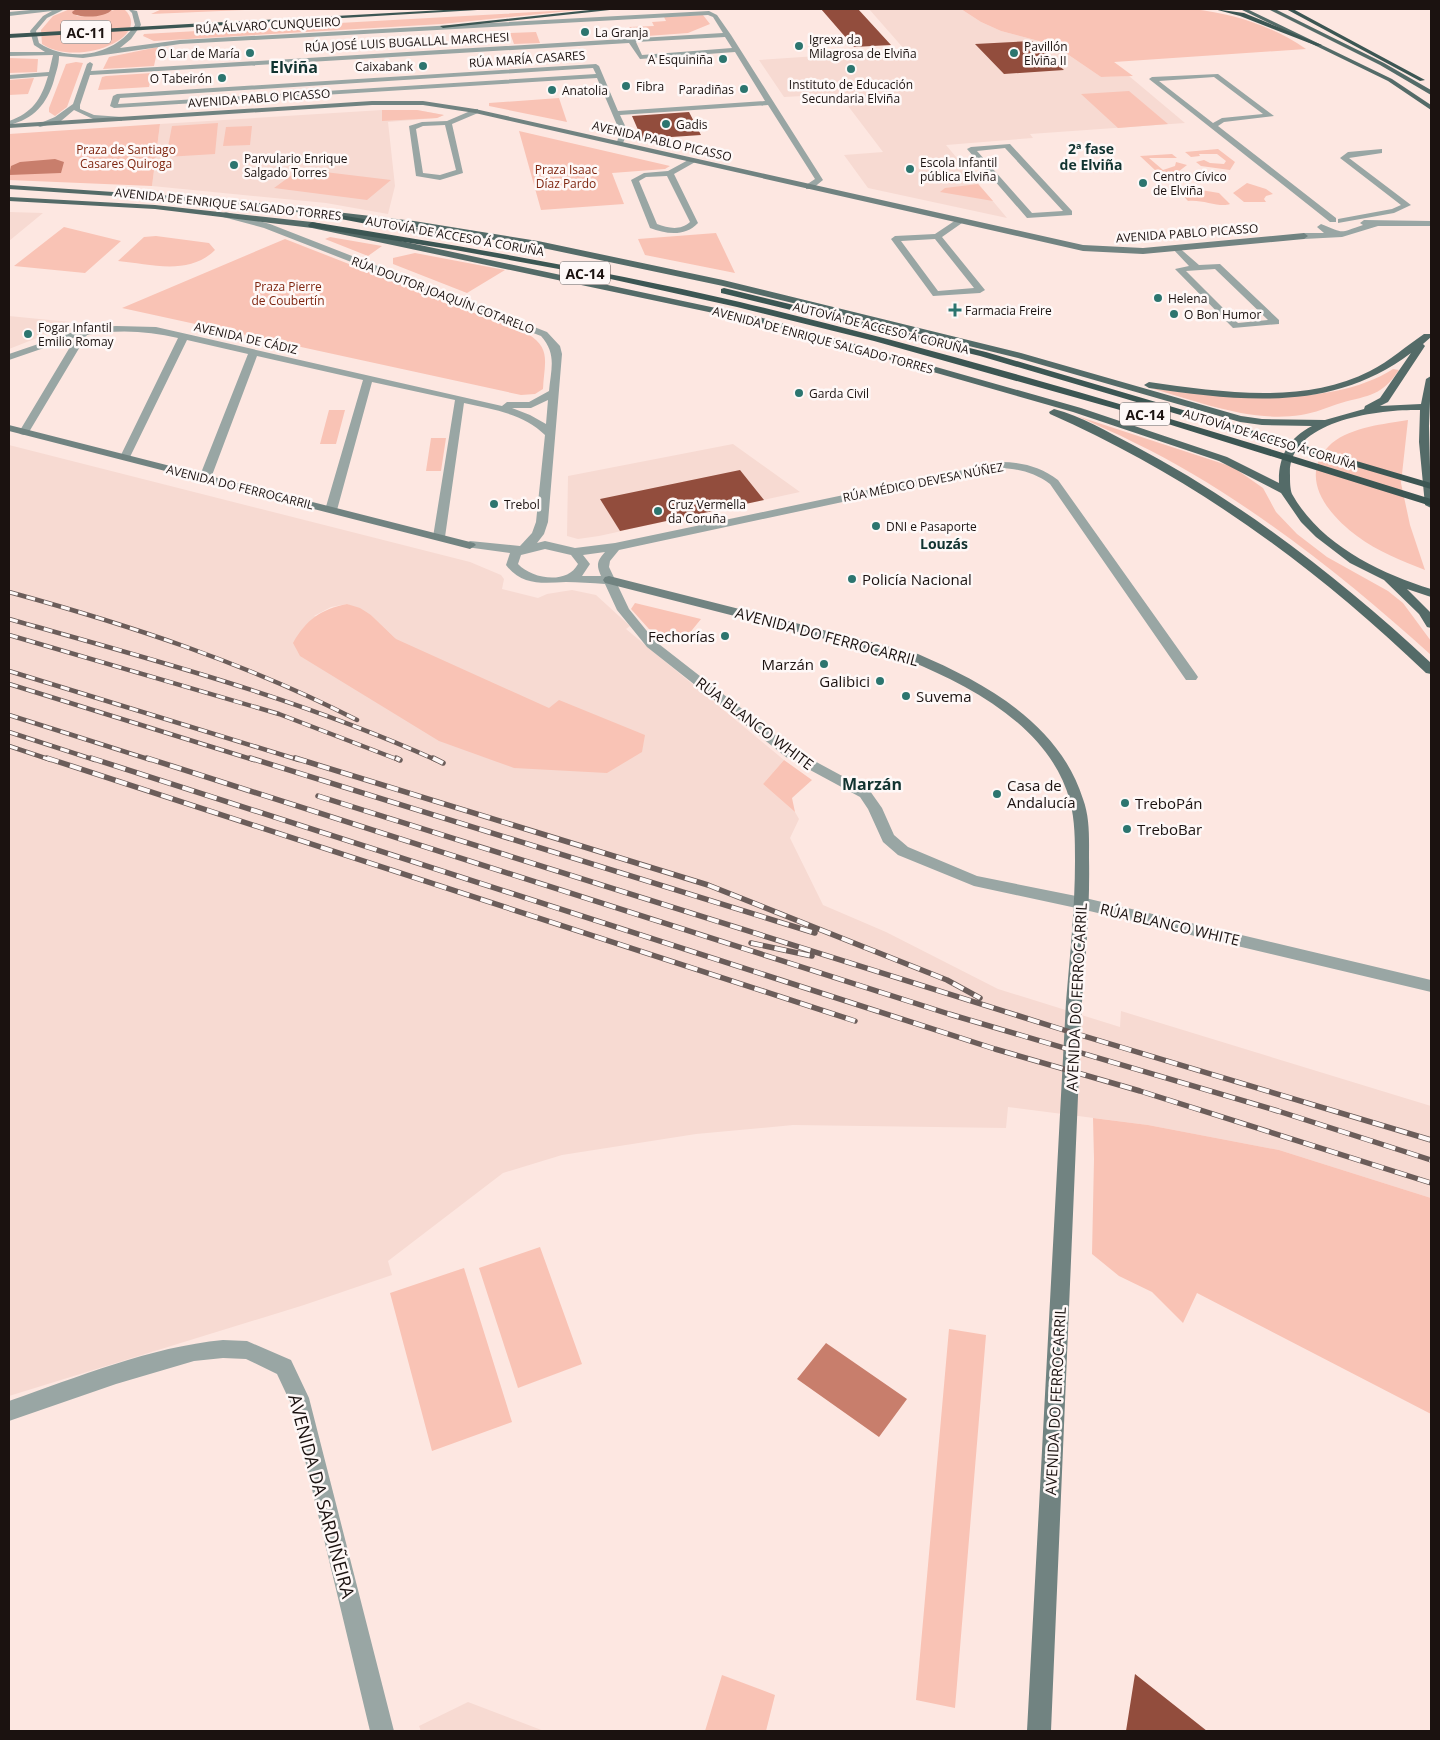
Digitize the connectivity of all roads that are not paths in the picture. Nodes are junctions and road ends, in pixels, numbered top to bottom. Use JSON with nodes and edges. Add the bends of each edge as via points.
{"nodes":[{"id":1,"x":57,"y":9,"type":"edge"},
{"id":2,"x":62,"y":9,"type":"edge"},
{"id":3,"x":131,"y":9,"type":"edge"},
{"id":4,"x":342,"y":9,"type":"edge"},
{"id":5,"x":491,"y":9,"type":"edge"},
{"id":6,"x":616,"y":9,"type":"edge"},
{"id":7,"x":1217,"y":9,"type":"edge"},
{"id":8,"x":1243,"y":9,"type":"edge"},
{"id":9,"x":1271,"y":9,"type":"edge"},
{"id":10,"x":1289,"y":9,"type":"edge"},
{"id":11,"x":323,"y":10,"type":"dead end"},
{"id":12,"x":303,"y":12,"type":"dead end"},
{"id":13,"x":274,"y":13,"type":"dead end"},
{"id":14,"x":9,"y":14,"type":"edge"},
{"id":15,"x":254,"y":14,"type":"dead end"},
{"id":16,"x":244,"y":15,"type":"dead end"},
{"id":17,"x":176,"y":19,"type":"dead end"},
{"id":18,"x":443,"y":26,"type":"junction"},
{"id":19,"x":9,"y":28,"type":"edge"},
{"id":20,"x":728,"y":35,"type":"junction"},
{"id":21,"x":9,"y":36,"type":"edge"},
{"id":22,"x":631,"y":40,"type":"junction"},
{"id":23,"x":1319,"y":45,"type":"junction"},
{"id":24,"x":738,"y":50,"type":"junction"},
{"id":25,"x":1374,"y":53,"type":"junction"},
{"id":26,"x":9,"y":54,"type":"edge"},
{"id":27,"x":95,"y":55,"type":"junction"},
{"id":28,"x":55,"y":57,"type":"junction"},
{"id":29,"x":1388,"y":68,"type":"junction"},
{"id":30,"x":87,"y":73,"type":"junction"},
{"id":31,"x":52,"y":74,"type":"junction"},
{"id":32,"x":600,"y":76,"type":"junction"},
{"id":33,"x":9,"y":77,"type":"edge"},
{"id":34,"x":1422,"y":80,"type":"junction"},
{"id":35,"x":1431,"y":85,"type":"edge"},
{"id":36,"x":275,"y":86,"type":"junction"},
{"id":37,"x":1431,"y":93,"type":"edge"},
{"id":38,"x":275,"y":96,"type":"junction"},
{"id":39,"x":1415,"y":96,"type":"junction"},
{"id":40,"x":771,"y":103,"type":"junction"},
{"id":41,"x":76,"y":105,"type":"junction"},
{"id":42,"x":40,"y":107,"type":"junction"},
{"id":43,"x":1431,"y":108,"type":"edge"},
{"id":44,"x":275,"y":110,"type":"junction"},
{"id":45,"x":475,"y":111,"type":"junction"},
{"id":46,"x":616,"y":113,"type":"junction"},
{"id":47,"x":1200,"y":117,"type":"junction"},
{"id":48,"x":1431,"y":118,"type":"edge"},
{"id":49,"x":131,"y":119,"type":"junction"},
{"id":50,"x":1222,"y":120,"type":"junction"},
{"id":51,"x":51,"y":121,"type":"junction"},
{"id":52,"x":448,"y":122,"type":"junction"},
{"id":53,"x":59,"y":124,"type":"junction"},
{"id":54,"x":9,"y":125,"type":"edge"},
{"id":55,"x":40,"y":125,"type":"junction"},
{"id":56,"x":1213,"y":126,"type":"junction"},
{"id":57,"x":619,"y":143,"type":"junction"},
{"id":58,"x":1379,"y":151,"type":"dead end"},
{"id":59,"x":693,"y":161,"type":"junction"},
{"id":60,"x":670,"y":173,"type":"junction"},
{"id":61,"x":9,"y":187,"type":"edge"},
{"id":62,"x":809,"y":187,"type":"junction"},
{"id":63,"x":9,"y":199,"type":"edge"},
{"id":64,"x":1394,"y":211,"type":"junction"},
{"id":65,"x":215,"y":212,"type":"junction"},
{"id":66,"x":325,"y":214,"type":"junction"},
{"id":67,"x":1030,"y":216,"type":"junction"},
{"id":68,"x":959,"y":221,"type":"junction"},
{"id":69,"x":1340,"y":221,"type":"junction"},
{"id":70,"x":1381,"y":224,"type":"junction"},
{"id":71,"x":1408,"y":224,"type":"junction"},
{"id":72,"x":312,"y":225,"type":"junction"},
{"id":73,"x":1430,"y":225,"type":"edge"},
{"id":74,"x":1320,"y":227,"type":"junction"},
{"id":75,"x":1358,"y":230,"type":"junction"},
{"id":76,"x":1021,"y":235,"type":"junction"},
{"id":77,"x":1342,"y":235,"type":"junction"},
{"id":78,"x":937,"y":236,"type":"junction"},
{"id":79,"x":1304,"y":236,"type":"junction"},
{"id":80,"x":1176,"y":248,"type":"junction"},
{"id":81,"x":1196,"y":267,"type":"junction"},
{"id":82,"x":85,"y":331,"type":"junction"},
{"id":83,"x":1429,"y":332,"type":"edge"},
{"id":84,"x":184,"y":336,"type":"junction"},
{"id":85,"x":253,"y":352,"type":"junction"},
{"id":86,"x":1021,"y":356,"type":"junction"},
{"id":87,"x":9,"y":357,"type":"edge"},
{"id":88,"x":368,"y":378,"type":"junction"},
{"id":89,"x":1431,"y":379,"type":"edge"},
{"id":90,"x":985,"y":385,"type":"junction"},
{"id":91,"x":555,"y":392,"type":"junction"},
{"id":92,"x":460,"y":398,"type":"junction"},
{"id":93,"x":480,"y":403,"type":"junction"},
{"id":94,"x":1431,"y":407,"type":"edge"},
{"id":95,"x":1363,"y":411,"type":"junction"},
{"id":96,"x":1324,"y":423,"type":"junction"},
{"id":97,"x":9,"y":428,"type":"edge"},
{"id":98,"x":24,"y":432,"type":"junction"},
{"id":99,"x":550,"y":434,"type":"junction"},
{"id":100,"x":125,"y":457,"type":"junction"},
{"id":101,"x":205,"y":478,"type":"junction"},
{"id":102,"x":1431,"y":486,"type":"edge"},
{"id":103,"x":1286,"y":491,"type":"junction"},
{"id":104,"x":1431,"y":504,"type":"edge"},
{"id":105,"x":331,"y":510,"type":"junction"},
{"id":106,"x":439,"y":537,"type":"junction"},
{"id":107,"x":470,"y":546,"type":"junction"},
{"id":108,"x":615,"y":548,"type":"junction"},
{"id":109,"x":523,"y":549,"type":"junction"},
{"id":110,"x":575,"y":552,"type":"junction"},
{"id":111,"x":512,"y":565,"type":"junction"},
{"id":112,"x":583,"y":566,"type":"junction"},
{"id":113,"x":1385,"y":576,"type":"junction"},
{"id":114,"x":566,"y":579,"type":"junction"},
{"id":115,"x":609,"y":580,"type":"junction"},
{"id":116,"x":1428,"y":592,"type":"edge"},
{"id":117,"x":1431,"y":624,"type":"edge"},
{"id":118,"x":1431,"y":670,"type":"edge"},
{"id":119,"x":1192,"y":677,"type":"dead end"},
{"id":120,"x":1082,"y":903,"type":"junction"},
{"id":121,"x":1431,"y":986,"type":"edge"},
{"id":122,"x":9,"y":1411,"type":"edge"},
{"id":123,"x":382,"y":1731,"type":"edge"},
{"id":124,"x":1039,"y":1731,"type":"edge"}],
"edges":[{"from":1,"to":14,"type":"street"},
{"from":2,"to":28,"type":"street","via":[[45,17],[33,31],[36,44]]},
{"from":3,"to":27,"type":"street","via":[[136,12],[138,25],[129,38]]},
{"from":4,"to":11,"type":"highway"},
{"from":5,"to":21,"type":"highway","number":"AC-11"},
{"from":6,"to":18,"type":"highway"},
{"from":7,"to":23,"type":"highway","via":[[1249,17]]},
{"from":8,"to":23,"type":"main road"},
{"from":9,"to":29,"type":"main road"},
{"from":10,"to":25,"type":"highway"},
{"from":12,"to":13,"type":"highway"},
{"from":15,"to":16,"type":"highway"},
{"from":17,"to":19,"type":"highway","number":"AC-11"},
{"from":18,"to":20,"type":"street","name":"RÚA ÁLVARO CUNQUEIRO","via":[[704,12],[715,16]]},
{"from":18,"to":27,"type":"street","name":"RÚA ÁLVARO CUNQUEIRO","via":[[180,42]]},
{"from":20,"to":22,"type":"street","name":"RÚA JOSÉ LUIS BUGALLAL MARCHESI"},
{"from":20,"to":24,"type":"street","name":"RÚA ÁLVARO CUNQUEIRO"},
{"from":22,"to":24,"type":"street","via":[[640,57]]},
{"from":22,"to":30,"type":"street","name":"RÚA JOSÉ LUIS BUGALLAL MARCHESI"},
{"from":23,"to":39,"type":"main road"},
{"from":24,"to":40,"type":"street","name":"RÚA ÁLVARO CUNQUEIRO"},
{"from":25,"to":29,"type":"highway","via":[[1386,62]]},
{"from":25,"to":34,"type":"highway"},
{"from":26,"to":28,"type":"street"},
{"from":27,"to":28,"type":"street","name":"RÚA ÁLVARO CUNQUEIRO"},
{"from":27,"to":30,"type":"street"},
{"from":28,"to":31,"type":"street"},
{"from":29,"to":34,"type":"main road"},
{"from":29,"to":37,"type":"main road"},
{"from":30,"to":41,"type":"street"},
{"from":31,"to":33,"type":"street"},
{"from":31,"to":42,"type":"street"},
{"from":32,"to":36,"type":"street","name":"RÚA MARÍA CASARES","via":[[596,66]]},
{"from":32,"to":38,"type":"street","name":"RÚA MARÍA CASARES"},
{"from":32,"to":46,"type":"street"},
{"from":34,"to":35,"type":"main road"},
{"from":36,"to":38,"type":"street"},
{"from":36,"to":38,"type":"street","name":"RÚA MARÍA CASARES","via":[[117,96],[114,106]]},
{"from":38,"to":44,"type":"street"},
{"from":39,"to":43,"type":"main road"},
{"from":39,"to":48,"type":"main road"},
{"from":40,"to":46,"type":"street"},
{"from":40,"to":62,"type":"street","name":"RÚA ÁLVARO CUNQUEIRO","via":[[818,180]]},
{"from":41,"to":49,"type":"street","via":[[82,113],[93,118]]},
{"from":41,"to":51,"type":"street"},
{"from":42,"to":51,"type":"street"},
{"from":42,"to":54,"type":"street","via":[[33,114]]},
{"from":44,"to":45,"type":"street","name":"AVENIDA PABLO PICASSO","via":[[399,102]]},
{"from":44,"to":49,"type":"street","name":"AVENIDA PABLO PICASSO"},
{"from":45,"to":52,"type":"street"},
{"from":45,"to":57,"type":"street","name":"AVENIDA PABLO PICASSO"},
{"from":46,"to":57,"type":"street","via":[[624,132]]},
{"from":47,"to":50,"type":"street"},
{"from":47,"to":50,"type":"street","via":[[1152,79],[1216,75],[1270,116]]},
{"from":47,"to":56,"type":"street"},
{"from":49,"to":53,"type":"street","name":"AVENIDA PABLO PICASSO"},
{"from":50,"to":56,"type":"street"},
{"from":51,"to":53,"type":"street"},
{"from":51,"to":55,"type":"street"},
{"from":52,"to":52,"type":"street","via":[[412,128],[419,174],[430,178],[451,177],[460,171]]},
{"from":53,"to":55,"type":"street","name":"AVENIDA PABLO PICASSO"},
{"from":54,"to":55,"type":"street","name":"AVENIDA PABLO PICASSO"},
{"from":56,"to":69,"type":"street"},
{"from":57,"to":59,"type":"street","name":"AVENIDA PABLO PICASSO"},
{"from":58,"to":64,"type":"street","via":[[1348,154],[1344,158],[1406,203],[1405,207]]},
{"from":59,"to":60,"type":"street"},
{"from":59,"to":62,"type":"street","name":"AVENIDA PABLO PICASSO"},
{"from":60,"to":60,"type":"street","via":[[644,175],[635,180],[653,226],[667,231],[687,229],[694,222]]},
{"from":61,"to":66,"type":"main road","name":"AVENIDA DE ENRIQUE SALGADO TORRES","via":[[172,196]]},
{"from":62,"to":68,"type":"street","name":"AVENIDA PABLO PICASSO"},
{"from":63,"to":65,"type":"main road","name":"AVENIDA DE ENRIQUE SALGADO TORRES"},
{"from":64,"to":69,"type":"street"},
{"from":64,"to":71,"type":"street","via":[[1395,218]]},
{"from":65,"to":72,"type":"main road","name":"AVENIDA DE ENRIQUE SALGADO TORRES"},
{"from":65,"to":91,"type":"street","name":"RÚA DOUTOR JOAQUÍN COTARELO","via":[[268,226],[544,334],[555,346],[557,354]]},
{"from":66,"to":86,"type":"main road","name":"AVENIDA DE ENRIQUE SALGADO TORRES","via":[[414,224],[600,257],[723,283]]},
{"from":66,"to":102,"type":"highway","name":"AUTOVÍA DE ACCESO Á CORUÑA","number":"AC-14","via":[[591,263],[865,324],[1082,382]]},
{"from":67,"to":67,"type":"street","via":[[1069,213],[1007,146],[971,149]]},
{"from":67,"to":76,"type":"street"},
{"from":68,"to":76,"type":"street","name":"AVENIDA PABLO PICASSO"},
{"from":68,"to":78,"type":"street"},
{"from":69,"to":70,"type":"street"},
{"from":69,"to":74,"type":"street","name":"AVENIDA PABLO PICASSO","via":[[1322,223]]},
{"from":69,"to":75,"type":"street","via":[[1354,225]]},
{"from":70,"to":71,"type":"street"},
{"from":70,"to":75,"type":"street"},
{"from":71,"to":73,"type":"street"},
{"from":72,"to":90,"type":"main road","name":"AVENIDA DE ENRIQUE SALGADO TORRES","via":[[767,322]]},
{"from":72,"to":104,"type":"highway","name":"AUTOVÍA DE ACCESO Á CORUÑA","number":"AC-14","via":[[550,266],[856,334],[1124,407]]},
{"from":74,"to":77,"type":"street"},
{"from":74,"to":79,"type":"street","name":"AVENIDA PABLO PICASSO","via":[[1313,234]]},
{"from":75,"to":77,"type":"street","name":"AVENIDA PABLO PICASSO"},
{"from":76,"to":80,"type":"street","name":"AVENIDA PABLO PICASSO","via":[[1103,250]]},
{"from":77,"to":79,"type":"street","name":"AVENIDA PABLO PICASSO"},
{"from":78,"to":78,"type":"street","via":[[895,239],[936,294],[980,290]]},
{"from":79,"to":80,"type":"street","name":"AVENIDA PABLO PICASSO"},
{"from":80,"to":81,"type":"street"},
{"from":81,"to":81,"type":"street","via":[[1179,269],[1236,326],[1276,322],[1217,266]]},
{"from":82,"to":84,"type":"street","name":"AVENIDA DE CÁDIZ","via":[[134,328]]},
{"from":82,"to":87,"type":"street","name":"AVENIDA DE CÁDIZ"},
{"from":82,"to":98,"type":"street"},
{"from":83,"to":86,"type":"main road","via":[[1373,374],[1326,389],[1278,395],[1191,391]]},
{"from":83,"to":95,"type":"main road","via":[[1384,400]]},
{"from":84,"to":85,"type":"street","name":"AVENIDA DE CÁDIZ"},
{"from":84,"to":100,"type":"street"},
{"from":85,"to":88,"type":"street","name":"AVENIDA DE CÁDIZ"},
{"from":85,"to":101,"type":"street"},
{"from":86,"to":96,"type":"main road","name":"AVENIDA DE ENRIQUE SALGADO TORRES","via":[[1240,419]]},
{"from":88,"to":92,"type":"street","name":"AVENIDA DE CÁDIZ"},
{"from":88,"to":105,"type":"street"},
{"from":89,"to":104,"type":"main road","via":[[1425,398],[1425,461]]},
{"from":90,"to":103,"type":"main road","name":"AVENIDA DE ENRIQUE SALGADO TORRES","via":[[1077,410],[1223,459]]},
{"from":90,"to":118,"type":"main road","name":"AVENIDA DE ENRIQUE SALGADO TORRES","via":[[1116,440],[1172,471],[1255,525],[1336,585],[1395,634]]},
{"from":91,"to":93,"type":"street","name":"AVENIDA DE CÁDIZ","via":[[531,405]]},
{"from":91,"to":99,"type":"street","name":"RÚA DOUTOR JOAQUÍN COTARELO"},
{"from":92,"to":93,"type":"street","name":"AVENIDA DE CÁDIZ"},
{"from":92,"to":106,"type":"street"},
{"from":93,"to":99,"type":"street","name":"AVENIDA DE CÁDIZ","via":[[527,416]]},
{"from":94,"to":95,"type":"main road"},
{"from":95,"to":96,"type":"main road"},
{"from":96,"to":103,"type":"main road","via":[[1297,441],[1284,464]]},
{"from":97,"to":98,"type":"street","name":"AVENIDA DO FERROCARRIL"},
{"from":98,"to":100,"type":"street","name":"AVENIDA DO FERROCARRIL"},
{"from":99,"to":109,"type":"street","name":"RÚA DOUTOR JOAQUÍN COTARELO","via":[[542,522],[538,534]]},
{"from":100,"to":101,"type":"street","name":"AVENIDA DO FERROCARRIL"},
{"from":101,"to":105,"type":"street","name":"AVENIDA DO FERROCARRIL"},
{"from":103,"to":113,"type":"main road","via":[[1304,520],[1338,549]]},
{"from":105,"to":106,"type":"street","name":"AVENIDA DO FERROCARRIL"},
{"from":106,"to":107,"type":"street","name":"AVENIDA DO FERROCARRIL"},
{"from":107,"to":109,"type":"street","name":"AVENIDA DO FERROCARRIL"},
{"from":107,"to":111,"type":"street","name":"AVENIDA DO FERROCARRIL"},
{"from":108,"to":110,"type":"street","name":"RÚA MÉDICO DEVESA NÚÑEZ"},
{"from":108,"to":112,"type":"street","name":"RÚA MÉDICO DEVESA NÚÑEZ"},
{"from":108,"to":115,"type":"street","via":[[604,560],[603,567]]},
{"from":108,"to":119,"type":"street","name":"RÚA MÉDICO DEVESA NÚÑEZ","via":[[1001,465],[1028,467],[1042,472],[1054,482]]},
{"from":109,"to":110,"type":"street","name":"AVENIDA DO FERROCARRIL","via":[[544,545]]},
{"from":109,"to":111,"type":"street","name":"RÚA DOUTOR JOAQUÍN COTARELO","via":[[513,556]]},
{"from":110,"to":112,"type":"street"},
{"from":111,"to":114,"type":"street","name":"AVENIDA DO FERROCARRIL","via":[[516,571],[532,579]]},
{"from":112,"to":114,"type":"street","name":"RÚA MÉDICO DEVESA NÚÑEZ","via":[[576,575]]},
{"from":112,"to":115,"type":"street","name":"AVENIDA DO FERROCARRIL"},
{"from":113,"to":116,"type":"main road"},
{"from":113,"to":117,"type":"main road","via":[[1424,612]]},
{"from":114,"to":115,"type":"street","name":"AVENIDA DO FERROCARRIL"},
{"from":115,"to":120,"type":"street","name":"RÚA BLANCO WHITE","via":[[622,610],[651,644],[792,754],[865,794],[888,838],[903,851],[974,881]]},
{"from":115,"to":120,"type":"street","name":"AVENIDA DO FERROCARRIL","via":[[913,656],[976,686],[1034,732],[1067,779],[1081,819]]},
{"from":120,"to":121,"type":"street","name":"RÚA BLANCO WHITE"},
{"from":120,"to":124,"type":"street","name":"AVENIDA DO FERROCARRIL","via":[[1073,1022]]},
{"from":122,"to":123,"type":"street","name":"AVENIDA DA SARDIÑEIRA","via":[[116,1374],[194,1352],[247,1350],[284,1367],[302,1405]]}]}
